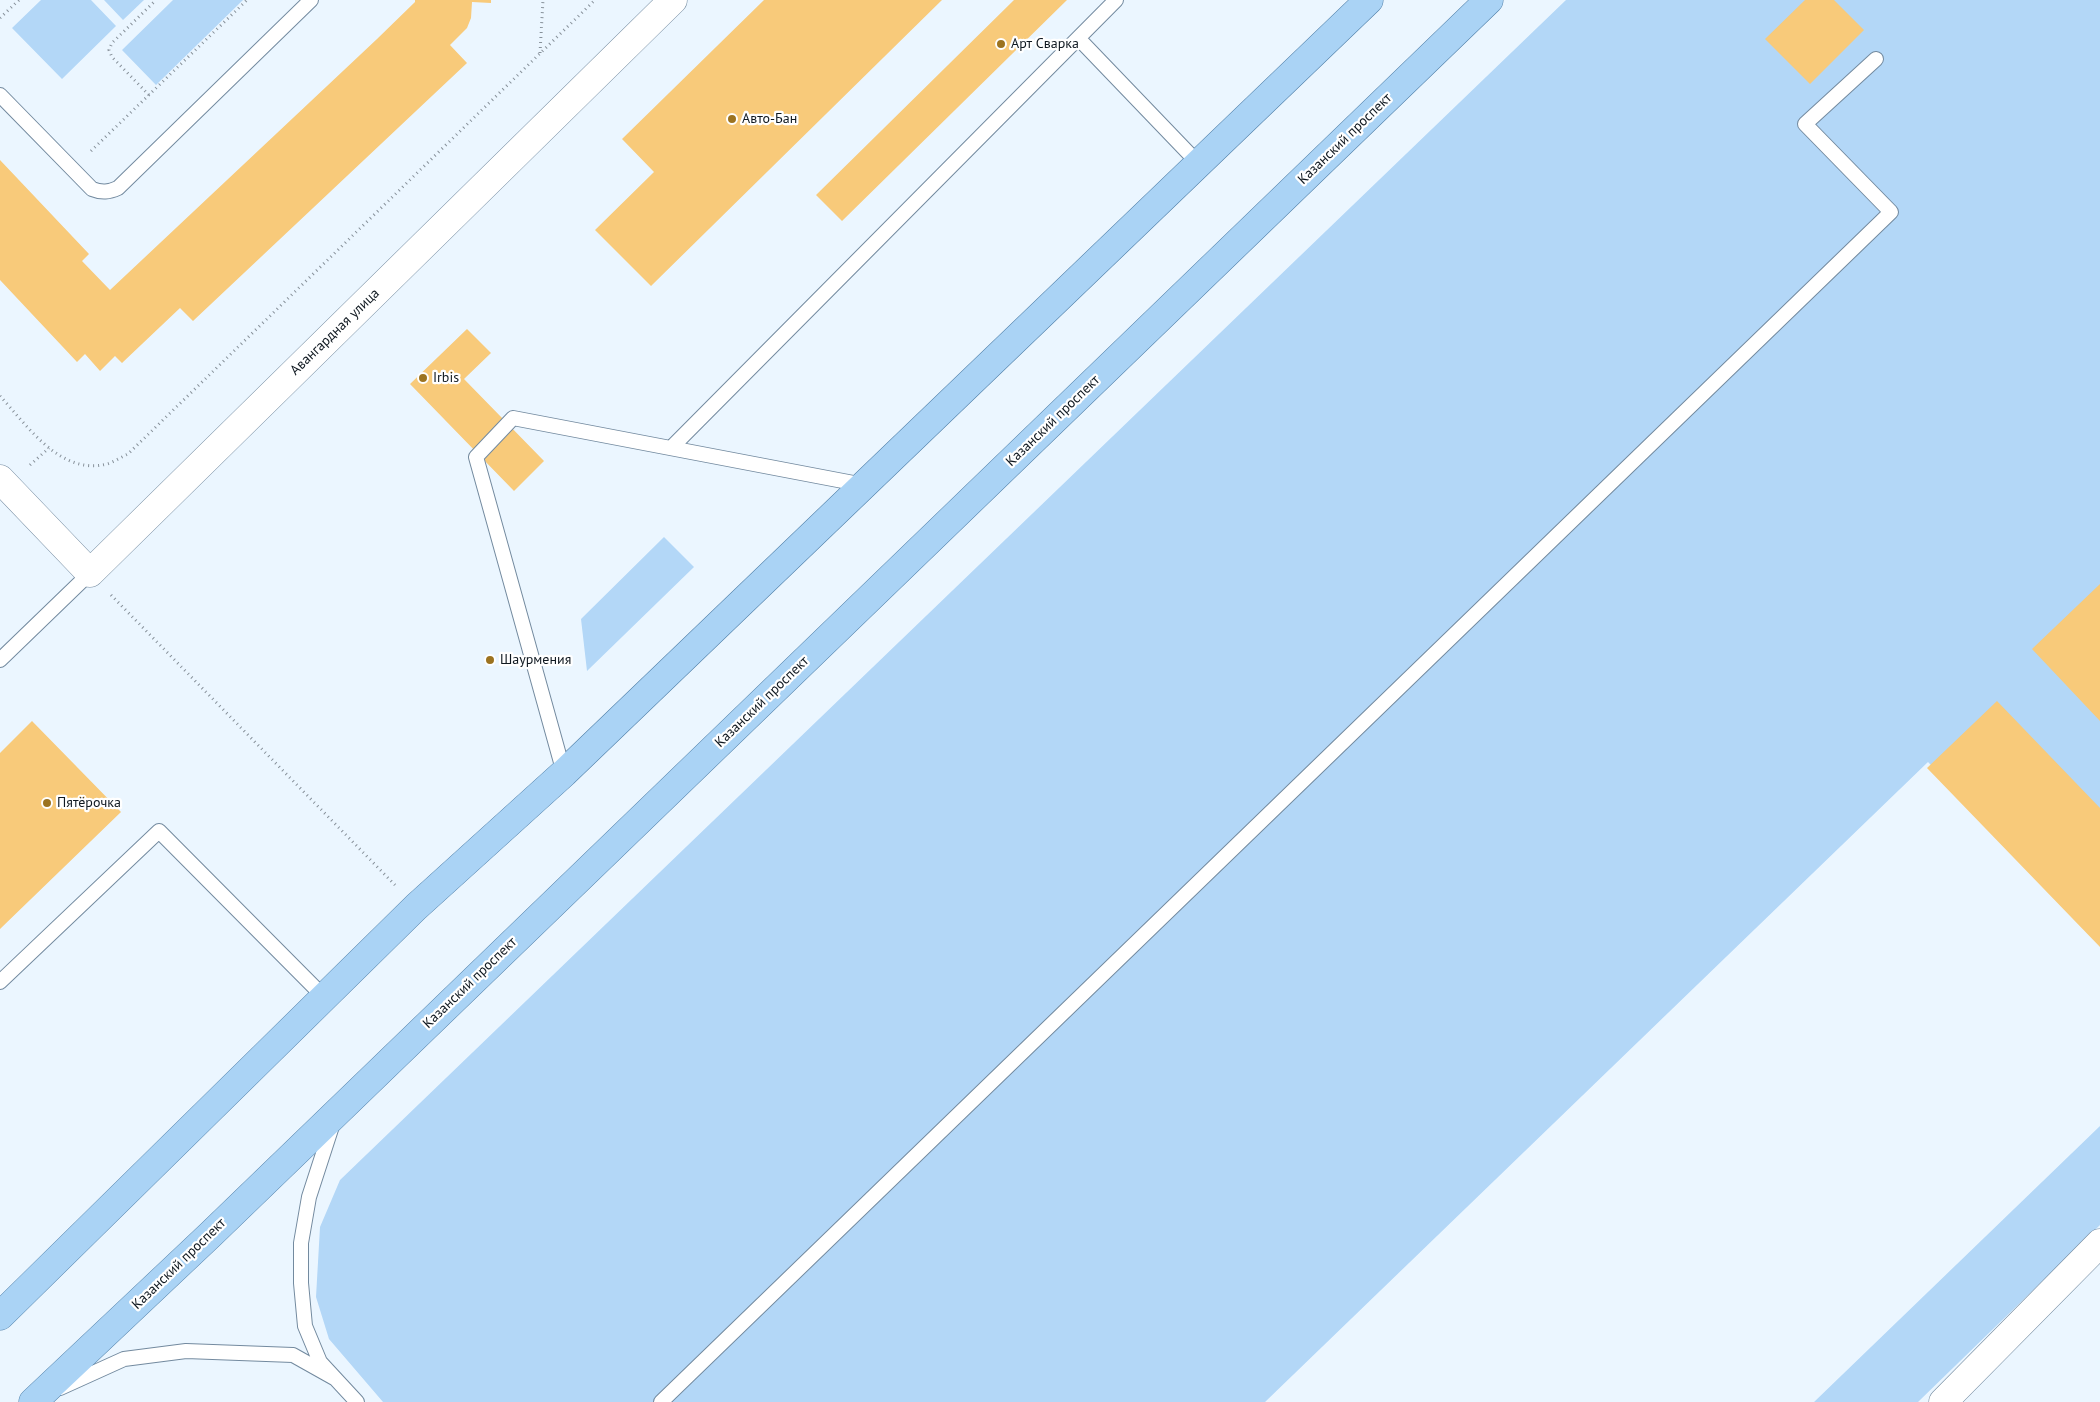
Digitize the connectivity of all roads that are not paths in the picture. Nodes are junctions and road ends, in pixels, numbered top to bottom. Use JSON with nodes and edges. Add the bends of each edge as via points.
{"nodes":[{"id":1,"x":311,"y":0,"type":"edge"},
{"id":2,"x":673,"y":0,"type":"edge"},
{"id":3,"x":1116,"y":0,"type":"edge"},
{"id":4,"x":1369,"y":0,"type":"edge"},
{"id":5,"x":1489,"y":0,"type":"edge"},
{"id":6,"x":1079,"y":38,"type":"junction"},
{"id":7,"x":1876,"y":59,"type":"dead end"},
{"id":8,"x":0,"y":95,"type":"edge"},
{"id":9,"x":1199,"y":164,"type":"junction"},
{"id":10,"x":671,"y":448,"type":"junction"},
{"id":11,"x":0,"y":479,"type":"edge"},
{"id":12,"x":864,"y":485,"type":"junction"},
{"id":13,"x":90,"y":573,"type":"junction"},
{"id":14,"x":0,"y":660,"type":"edge"},
{"id":15,"x":564,"y":774,"type":"junction"},
{"id":16,"x":0,"y":982,"type":"edge"},
{"id":17,"x":324,"y":997,"type":"junction"},
{"id":18,"x":336,"y":1112,"type":"junction"},
{"id":19,"x":2100,"y":1243,"type":"edge"},
{"id":20,"x":0,"y":1316,"type":"edge"},
{"id":21,"x":334,"y":1378,"type":"junction"},
{"id":22,"x":34,"y":1402,"type":"edge"},
{"id":23,"x":357,"y":1402,"type":"edge"},
{"id":24,"x":661,"y":1402,"type":"edge"},
{"id":25,"x":1943,"y":1402,"type":"edge"}],
"edges":[{"from":1,"to":8,"type":"lane","via":[[118,188],[103,192],[92,189]]},
{"from":2,"to":13,"type":"street","name":"Авангардная улица"},
{"from":3,"to":6,"type":"lane"},
{"from":4,"to":9,"type":"main road"},
{"from":5,"to":18,"type":"main road","name":"Казанский проспект"},
{"from":6,"to":9,"type":"lane"},
{"from":6,"to":10,"type":"lane"},
{"from":7,"to":24,"type":"lane","via":[[1805,124],[1891,212]]},
{"from":9,"to":12,"type":"main road"},
{"from":10,"to":12,"type":"lane"},
{"from":10,"to":15,"type":"lane","via":[[513,418],[476,457]]},
{"from":11,"to":13,"type":"street"},
{"from":12,"to":15,"type":"main road"},
{"from":13,"to":14,"type":"lane"},
{"from":15,"to":17,"type":"main road","via":[[416,906]]},
{"from":16,"to":17,"type":"lane","via":[[158,831]]},
{"from":17,"to":20,"type":"main road"},
{"from":18,"to":21,"type":"lane","via":[[309,1197],[300,1243],[305,1326],[320,1362]]},
{"from":18,"to":22,"type":"main road","name":"Казанский проспект"},
{"from":19,"to":25,"type":"street"},
{"from":21,"to":22,"type":"lane","via":[[293,1355],[186,1351],[124,1359]]},
{"from":21,"to":23,"type":"lane"}]}
